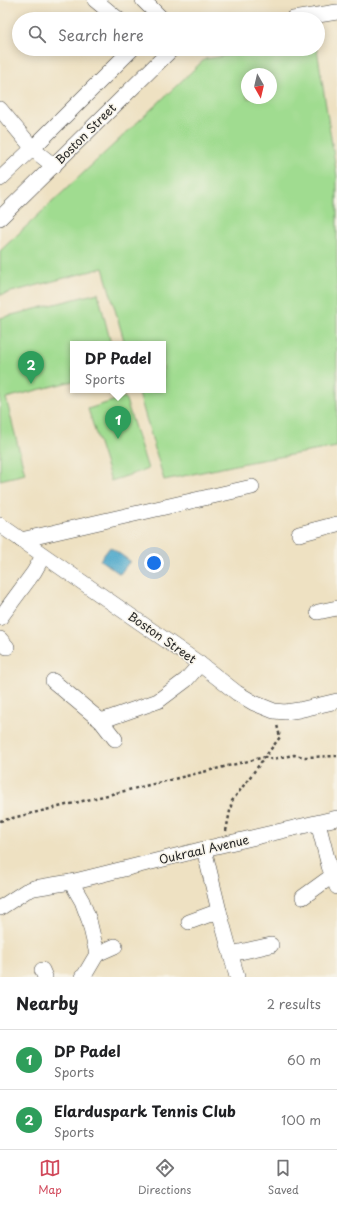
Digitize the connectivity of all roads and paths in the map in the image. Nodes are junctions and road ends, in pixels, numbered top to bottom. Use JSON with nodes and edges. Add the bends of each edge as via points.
{"nodes":[{"id":1,"x":95,"y":0,"type":"edge"},
{"id":2,"x":143,"y":0,"type":"edge"},
{"id":3,"x":110,"y":12,"type":"edge"},
{"id":4,"x":155,"y":12,"type":"edge"},
{"id":5,"x":337,"y":12,"type":"edge"},
{"id":6,"x":325,"y":14,"type":"edge"},
{"id":7,"x":125,"y":56,"type":"edge"},
{"id":8,"x":165,"y":56,"type":"edge"},
{"id":9,"x":0,"y":109,"type":"edge"},
{"id":10,"x":33,"y":148,"type":"junction"},
{"id":11,"x":54,"y":166,"type":"junction"},
{"id":12,"x":0,"y":179,"type":"edge"},
{"id":13,"x":0,"y":218,"type":"edge"},
{"id":14,"x":252,"y":487,"type":"dead end"},
{"id":15,"x":337,"y":524,"type":"edge"},
{"id":16,"x":0,"y":525,"type":"edge"},
{"id":17,"x":299,"y":534,"type":"dead end"},
{"id":18,"x":21,"y":540,"type":"junction"},
{"id":19,"x":43,"y":556,"type":"junction"},
{"id":20,"x":337,"y":608,"type":"edge"},
{"id":21,"x":318,"y":612,"type":"dead end"},
{"id":22,"x":0,"y":618,"type":"edge"},
{"id":23,"x":200,"y":664,"type":"junction"},
{"id":24,"x":53,"y":681,"type":"dead end"},
{"id":25,"x":337,"y":701,"type":"edge"},
{"id":26,"x":274,"y":711,"type":"junction"},
{"id":27,"x":101,"y":721,"type":"junction"},
{"id":28,"x":115,"y":739,"type":"dead end"},
{"id":29,"x":265,"y":756,"type":"junction"},
{"id":30,"x":337,"y":756,"type":"edge"},
{"id":31,"x":337,"y":818,"type":"edge"},
{"id":32,"x":0,"y":822,"type":"edge"},
{"id":33,"x":318,"y":823,"type":"junction"},
{"id":34,"x":222,"y":845,"type":"junction"},
{"id":35,"x":204,"y":849,"type":"junction"},
{"id":36,"x":331,"y":849,"type":"edge"},
{"id":37,"x":71,"y":882,"type":"junction"},
{"id":38,"x":335,"y":882,"type":"edge"},
{"id":39,"x":303,"y":897,"type":"dead end"},
{"id":40,"x":0,"y":908,"type":"edge"},
{"id":41,"x":219,"y":911,"type":"junction"},
{"id":42,"x":189,"y":922,"type":"dead end"},
{"id":43,"x":271,"y":945,"type":"dead end"},
{"id":44,"x":115,"y":946,"type":"dead end"},
{"id":45,"x":97,"y":954,"type":"junction"},
{"id":46,"x":231,"y":954,"type":"junction"},
{"id":47,"x":83,"y":977,"type":"edge"},
{"id":48,"x":237,"y":977,"type":"edge"}],
"edges":[{"from":1,"to":3,"type":"street"},
{"from":2,"to":4,"type":"street"},
{"from":5,"to":6,"type":"street"},
{"from":7,"to":10,"type":"street"},
{"from":8,"to":11,"type":"street","name":"Boston Street"},
{"from":9,"to":10,"type":"street"},
{"from":10,"to":11,"type":"street"},
{"from":10,"to":12,"type":"street"},
{"from":11,"to":13,"type":"street","name":"Boston Street"},
{"from":14,"to":18,"type":"street"},
{"from":15,"to":17,"type":"street"},
{"from":16,"to":18,"type":"street","name":"Boston Street"},
{"from":18,"to":19,"type":"street","name":"Boston Street"},
{"from":19,"to":22,"type":"street"},
{"from":19,"to":23,"type":"street","name":"Boston Street"},
{"from":20,"to":21,"type":"street"},
{"from":23,"to":26,"type":"street","name":"Boston Street","via":[[237,693]]},
{"from":23,"to":27,"type":"street","via":[[186,680],[158,701]]},
{"from":24,"to":27,"type":"street"},
{"from":25,"to":26,"type":"street","name":"Boston Street","via":[[299,710]]},
{"from":26,"to":29,"type":"path","via":[[280,737]]},
{"from":27,"to":28,"type":"street"},
{"from":29,"to":30,"type":"path","via":[[272,759],[294,755],[305,758]]},
{"from":29,"to":32,"type":"path"},
{"from":29,"to":34,"type":"path","via":[[232,802]]},
{"from":31,"to":33,"type":"street","name":"Oukraal Avenue"},
{"from":33,"to":34,"type":"street","name":"Oukraal Avenue"},
{"from":33,"to":36,"type":"street"},
{"from":34,"to":35,"type":"street","name":"Oukraal Avenue"},
{"from":35,"to":37,"type":"street","name":"Oukraal Avenue"},
{"from":35,"to":41,"type":"street"},
{"from":36,"to":38,"type":"street"},
{"from":37,"to":40,"type":"street","name":"Oukraal Avenue","via":[[34,888]]},
{"from":37,"to":45,"type":"street","via":[[89,920]]},
{"from":38,"to":39,"type":"street"},
{"from":41,"to":42,"type":"street"},
{"from":41,"to":46,"type":"street"},
{"from":43,"to":46,"type":"street"},
{"from":44,"to":45,"type":"street"},
{"from":45,"to":47,"type":"street"},
{"from":46,"to":48,"type":"street"}]}
